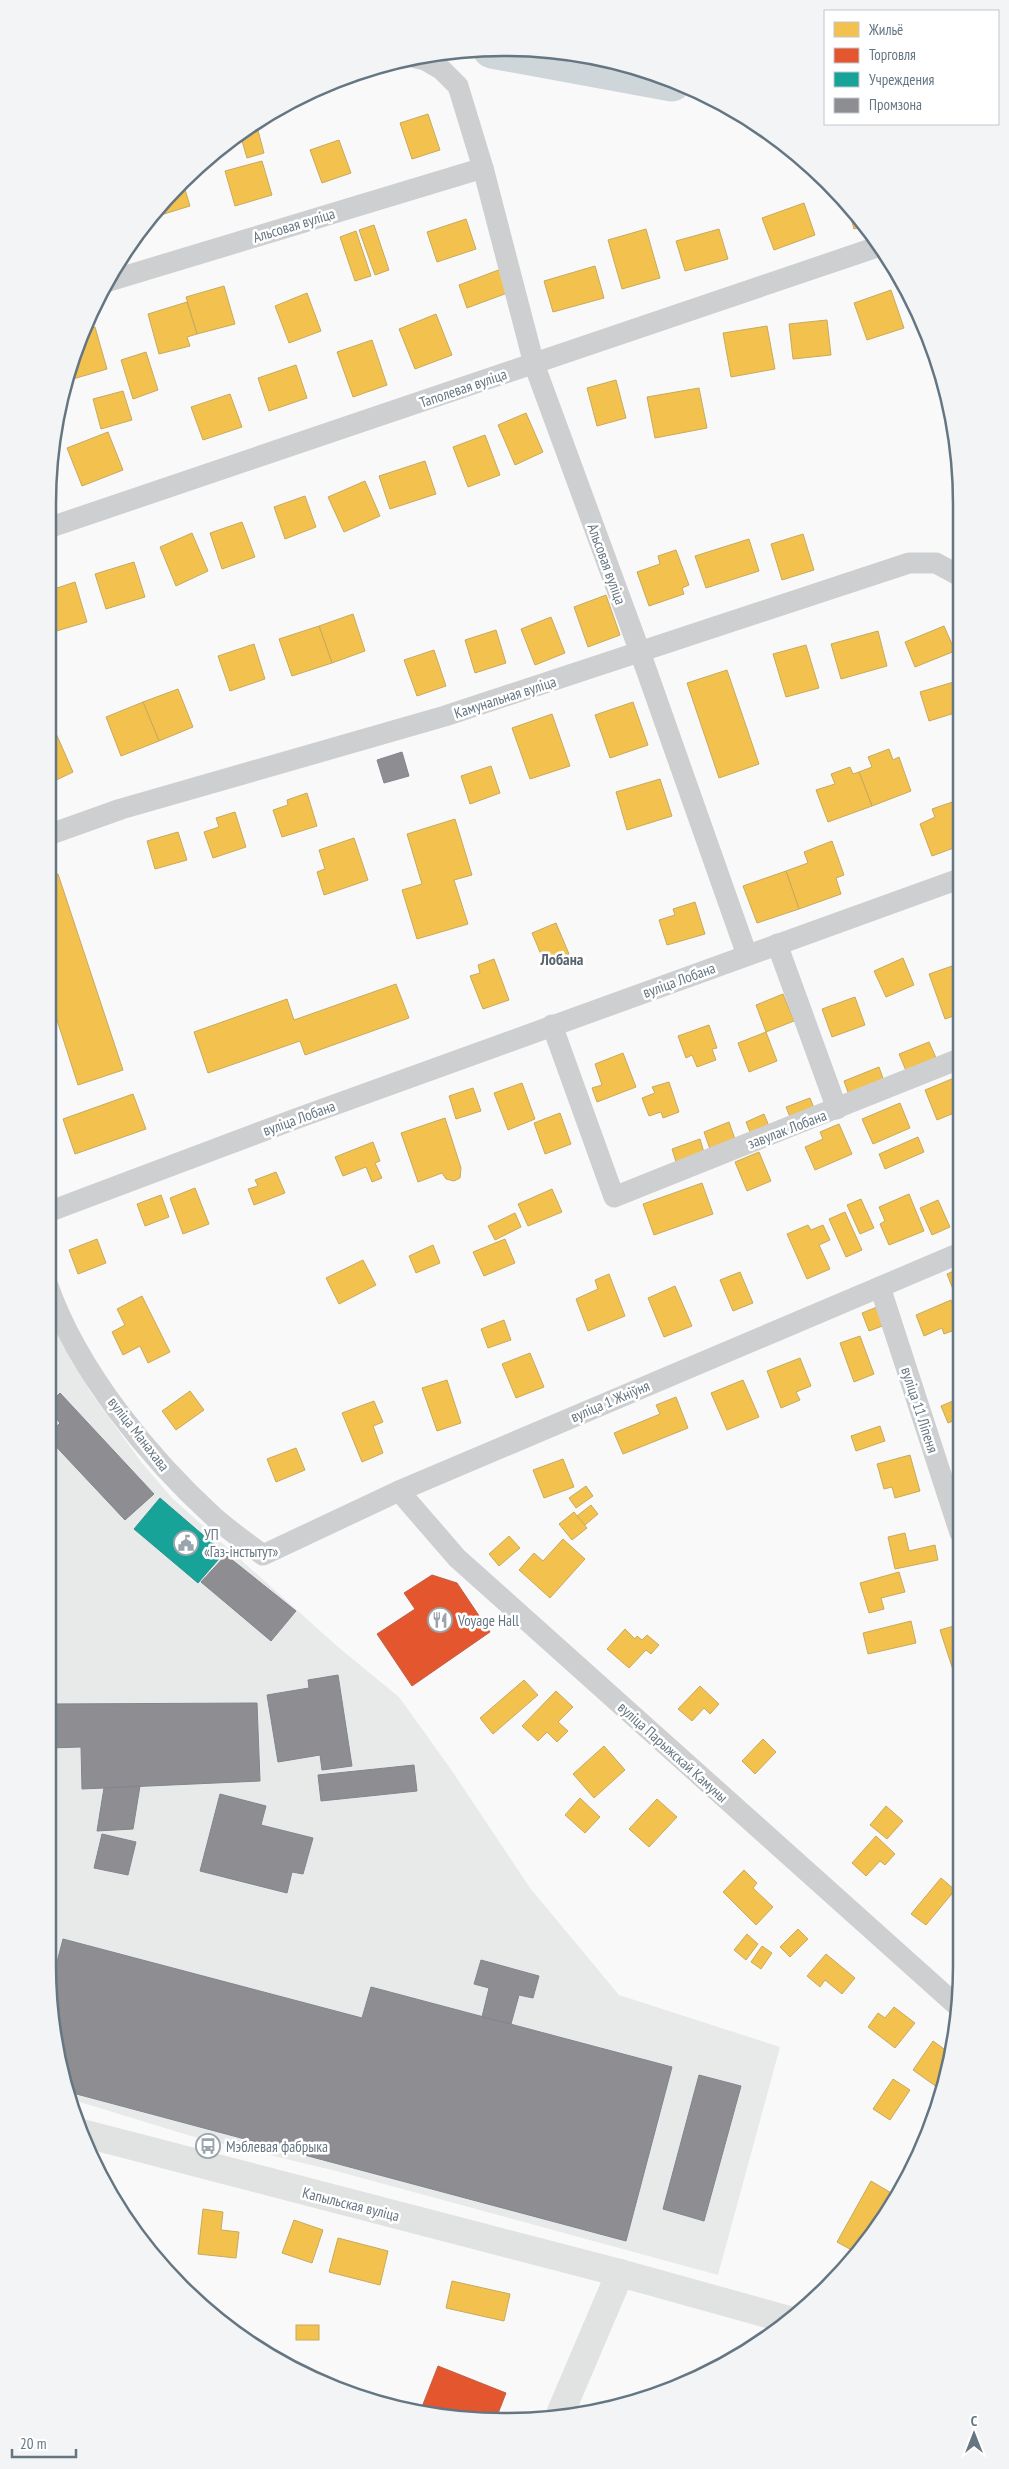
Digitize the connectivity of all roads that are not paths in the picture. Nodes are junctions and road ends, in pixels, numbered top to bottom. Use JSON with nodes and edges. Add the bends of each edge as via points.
{"nodes":[{"id":1,"x":430,"y":63,"type":"edge"},
{"id":2,"x":483,"y":168,"type":"junction"},
{"id":3,"x":872,"y":249,"type":"edge"},
{"id":4,"x":117,"y":279,"type":"edge"},
{"id":5,"x":534,"y":364,"type":"junction"},
{"id":6,"x":56,"y":525,"type":"edge"},
{"id":7,"x":953,"y":572,"type":"edge"},
{"id":8,"x":640,"y":652,"type":"junction"},
{"id":9,"x":56,"y":833,"type":"edge"},
{"id":10,"x":953,"y":881,"type":"edge"},
{"id":11,"x":777,"y":944,"type":"junction"},
{"id":12,"x":747,"y":956,"type":"junction"},
{"id":13,"x":552,"y":1025,"type":"junction"},
{"id":14,"x":953,"y":1061,"type":"edge"},
{"id":15,"x":838,"y":1109,"type":"junction"},
{"id":16,"x":56,"y":1209,"type":"edge"},
{"id":17,"x":953,"y":1256,"type":"edge"},
{"id":18,"x":880,"y":1286,"type":"junction"},
{"id":19,"x":56,"y":1309,"type":"edge"},
{"id":20,"x":399,"y":1491,"type":"junction"},
{"id":21,"x":953,"y":1511,"type":"edge"},
{"id":22,"x":263,"y":1555,"type":"joint"},
{"id":23,"x":951,"y":2001,"type":"edge"},
{"id":24,"x":90,"y":2135,"type":"edge"},
{"id":25,"x":620,"y":2273,"type":"junction"},
{"id":26,"x":780,"y":2318,"type":"edge"},
{"id":27,"x":562,"y":2409,"type":"edge"}],
"edges":[{"from":1,"to":2,"type":"street","name":"Альсовая вуліца","via":[[458,86]]},
{"from":2,"to":4,"type":"street","name":"Альсовая вуліца"},
{"from":2,"to":5,"type":"street","name":"Альсовая вуліца"},
{"from":3,"to":5,"type":"street","name":"Таполевая вуліца"},
{"from":5,"to":6,"type":"street","name":"Таполевая вуліца"},
{"from":5,"to":8,"type":"street","name":"Альсовая вуліца"},
{"from":7,"to":8,"type":"street","name":"Камунальная вуліца","via":[[936,563],[909,563]]},
{"from":8,"to":9,"type":"street","name":"Камунальная вуліца","via":[[445,716],[121,809]]},
{"from":8,"to":12,"type":"street","name":"Альсовая вуліца"},
{"from":10,"to":11,"type":"street","name":"вуліца Лобана"},
{"from":11,"to":12,"type":"street","name":"вуліца Лобана"},
{"from":11,"to":15,"type":"street"},
{"from":12,"to":13,"type":"street","name":"вуліца Лобана"},
{"from":13,"to":15,"type":"street","name":"завулак Лобана","via":[[614,1197]]},
{"from":13,"to":16,"type":"street","name":"вуліца Лобана"},
{"from":14,"to":15,"type":"street","name":"завулак Лобана"},
{"from":17,"to":18,"type":"street","name":"вуліца 1 Жніўня"},
{"from":18,"to":20,"type":"street","name":"вуліца 1 Жніўня"},
{"from":18,"to":21,"type":"street","name":"вуліца 11 Ліпеня"},
{"from":19,"to":22,"type":"street","name":"вуліца Манахава","via":[[93,1374],[132,1430],[173,1478],[216,1519]]},
{"from":20,"to":22,"type":"street","name":"вуліца 1 Жніўня"},
{"from":20,"to":23,"type":"street","name":"вуліца Парыжскай Камуны","via":[[457,1558]]},
{"from":24,"to":25,"type":"main road","name":"Капыльская вуліца"},
{"from":25,"to":26,"type":"main road","name":"Капыльская вуліца"},
{"from":25,"to":27,"type":"main road"}]}
